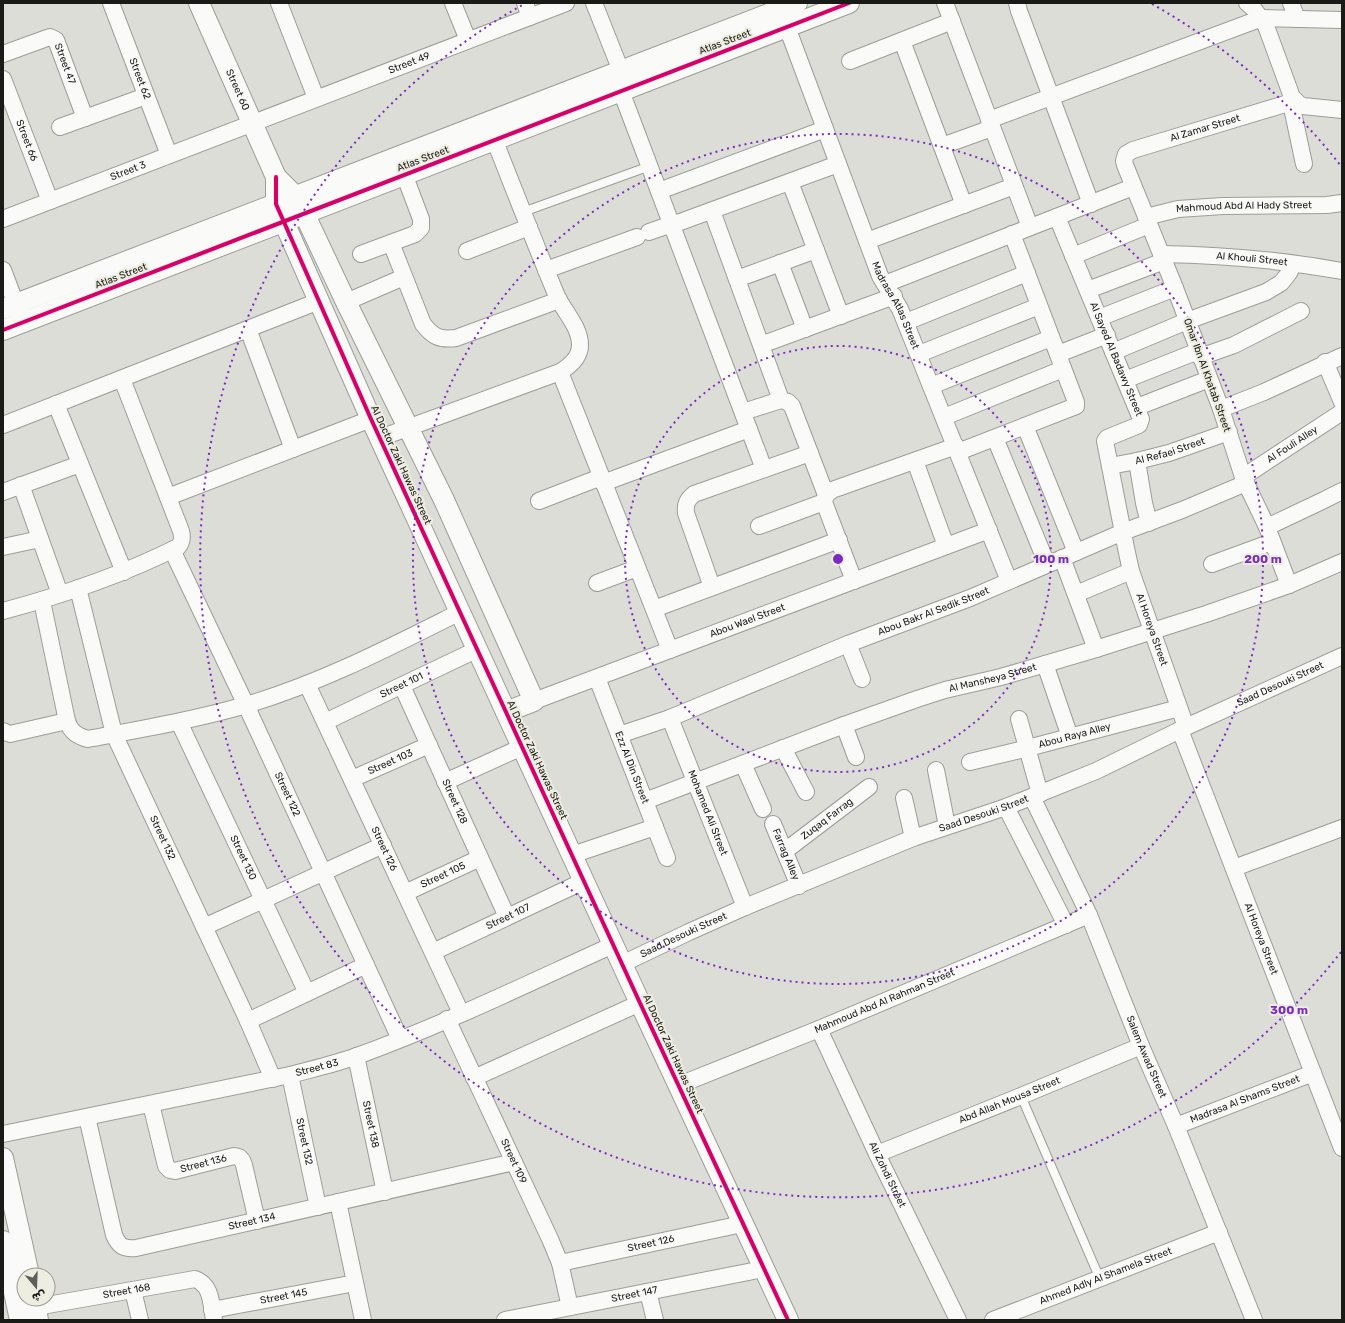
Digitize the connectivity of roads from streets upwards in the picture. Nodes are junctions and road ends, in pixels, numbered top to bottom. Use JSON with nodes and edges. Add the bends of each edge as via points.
{"nodes":[{"id":1,"x":110,"y":3,"type":"edge"},
{"id":2,"x":199,"y":3,"type":"edge"},
{"id":3,"x":279,"y":3,"type":"edge"},
{"id":4,"x":453,"y":3,"type":"edge"},
{"id":5,"x":566,"y":3,"type":"edge"},
{"id":6,"x":594,"y":3,"type":"edge"},
{"id":7,"x":797,"y":3,"type":"edge"},
{"id":8,"x":849,"y":3,"type":"edge"},
{"id":9,"x":945,"y":3,"type":"edge"},
{"id":10,"x":1017,"y":3,"type":"edge"},
{"id":11,"x":1247,"y":3,"type":"edge"},
{"id":12,"x":1291,"y":3,"type":"edge"},
{"id":13,"x":527,"y":10,"type":"edge"},
{"id":14,"x":1262,"y":18,"type":"junction"},
{"id":15,"x":1297,"y":19,"type":"junction"},
{"id":16,"x":1342,"y":20,"type":"edge"},
{"id":17,"x":952,"y":21,"type":"junction"},
{"id":18,"x":787,"y":27,"type":"junction"},
{"id":19,"x":468,"y":40,"type":"junction"},
{"id":20,"x":902,"y":41,"type":"junction"},
{"id":21,"x":3,"y":54,"type":"edge"},
{"id":22,"x":850,"y":61,"type":"dead end"},
{"id":23,"x":649,"y":70,"type":"junction"},
{"id":24,"x":620,"y":71,"type":"junction"},
{"id":25,"x":3,"y":79,"type":"edge"},
{"id":26,"x":621,"y":91,"type":"junction"},
{"id":27,"x":146,"y":96,"type":"junction"},
{"id":28,"x":316,"y":98,"type":"junction"},
{"id":29,"x":1051,"y":98,"type":"junction"},
{"id":30,"x":1293,"y":102,"type":"junction"},
{"id":31,"x":1342,"y":110,"type":"edge"},
{"id":32,"x":85,"y":118,"type":"junction"},
{"id":33,"x":253,"y":124,"type":"junction"},
{"id":34,"x":991,"y":124,"type":"junction"},
{"id":35,"x":60,"y":127,"type":"dead end"},
{"id":36,"x":825,"y":129,"type":"junction"},
{"id":37,"x":490,"y":131,"type":"junction"},
{"id":38,"x":942,"y":146,"type":"junction"},
{"id":39,"x":169,"y":155,"type":"junction"},
{"id":40,"x":838,"y":164,"type":"junction"},
{"id":41,"x":1304,"y":164,"type":"dead end"},
{"id":42,"x":1125,"y":165,"type":"joint"},
{"id":43,"x":404,"y":174,"type":"junction"},
{"id":44,"x":276,"y":177,"type":"junction"},
{"id":45,"x":790,"y":182,"type":"junction"},
{"id":46,"x":1014,"y":186,"type":"junction"},
{"id":47,"x":1133,"y":187,"type":"junction"},
{"id":48,"x":659,"y":190,"type":"junction"},
{"id":49,"x":50,"y":201,"type":"junction"},
{"id":50,"x":1342,"y":203,"type":"edge"},
{"id":51,"x":300,"y":204,"type":"junction"},
{"id":52,"x":1091,"y":204,"type":"junction"},
{"id":53,"x":964,"y":205,"type":"junction"},
{"id":54,"x":712,"y":211,"type":"junction"},
{"id":55,"x":280,"y":212,"type":"junction"},
{"id":56,"x":1057,"y":217,"type":"junction"},
{"id":57,"x":3,"y":220,"type":"edge"},
{"id":58,"x":1147,"y":221,"type":"junction"},
{"id":59,"x":672,"y":225,"type":"junction"},
{"id":60,"x":529,"y":227,"type":"junction"},
{"id":61,"x":1030,"y":227,"type":"junction"},
{"id":62,"x":1012,"y":234,"type":"junction"},
{"id":63,"x":867,"y":241,"type":"junction"},
{"id":64,"x":391,"y":243,"type":"junction"},
{"id":65,"x":816,"y":250,"type":"junction"},
{"id":66,"x":467,"y":251,"type":"dead end"},
{"id":67,"x":361,"y":254,"type":"dead end"},
{"id":68,"x":1073,"y":256,"type":"junction"},
{"id":69,"x":1162,"y":257,"type":"junction"},
{"id":70,"x":780,"y":263,"type":"junction"},
{"id":71,"x":1293,"y":264,"type":"junction"},
{"id":72,"x":3,"y":270,"type":"edge"},
{"id":73,"x":546,"y":270,"type":"junction"},
{"id":74,"x":1342,"y":271,"type":"edge"},
{"id":75,"x":1027,"y":273,"type":"junction"},
{"id":76,"x":404,"y":278,"type":"junction"},
{"id":77,"x":737,"y":279,"type":"junction"},
{"id":78,"x":1175,"y":288,"type":"junction"},
{"id":79,"x":889,"y":290,"type":"junction"},
{"id":80,"x":1088,"y":290,"type":"junction"},
{"id":81,"x":559,"y":300,"type":"junction"},
{"id":82,"x":319,"y":301,"type":"junction"},
{"id":83,"x":346,"y":302,"type":"junction"},
{"id":84,"x":10,"y":306,"type":"edge"},
{"id":85,"x":1039,"y":306,"type":"junction"},
{"id":86,"x":1301,"y":312,"type":"dead end"},
{"id":87,"x":841,"y":316,"type":"junction"},
{"id":88,"x":1099,"y":318,"type":"junction"},
{"id":89,"x":1187,"y":321,"type":"junction"},
{"id":90,"x":23,"y":322,"type":"junction"},
{"id":91,"x":906,"y":322,"type":"junction"},
{"id":92,"x":248,"y":329,"type":"junction"},
{"id":93,"x":805,"y":329,"type":"junction"},
{"id":94,"x":3,"y":330,"type":"edge"},
{"id":95,"x":1106,"y":335,"type":"junction"},
{"id":96,"x":1051,"y":338,"type":"junction"},
{"id":97,"x":761,"y":345,"type":"junction"},
{"id":98,"x":1113,"y":352,"type":"junction"},
{"id":99,"x":919,"y":354,"type":"junction"},
{"id":100,"x":1058,"y":354,"type":"junction"},
{"id":101,"x":1199,"y":354,"type":"junction"},
{"id":102,"x":1342,"y":356,"type":"edge"},
{"id":103,"x":1325,"y":362,"type":"junction"},
{"id":104,"x":1063,"y":369,"type":"junction"},
{"id":105,"x":560,"y":372,"type":"junction"},
{"id":106,"x":122,"y":378,"type":"junction"},
{"id":107,"x":1209,"y":379,"type":"junction"},
{"id":108,"x":1125,"y":380,"type":"junction"},
{"id":109,"x":931,"y":386,"type":"junction"},
{"id":110,"x":781,"y":400,"type":"junction"},
{"id":111,"x":1342,"y":402,"type":"edge"},
{"id":112,"x":56,"y":404,"type":"junction"},
{"id":113,"x":1136,"y":407,"type":"junction"},
{"id":114,"x":1221,"y":409,"type":"junction"},
{"id":115,"x":743,"y":412,"type":"junction"},
{"id":116,"x":1342,"y":412,"type":"edge"},
{"id":117,"x":944,"y":417,"type":"junction"},
{"id":118,"x":371,"y":419,"type":"junction"},
{"id":119,"x":3,"y":425,"type":"edge"},
{"id":120,"x":1025,"y":426,"type":"junction"},
{"id":121,"x":408,"y":427,"type":"junction"},
{"id":122,"x":749,"y":429,"type":"junction"},
{"id":123,"x":1229,"y":432,"type":"junction"},
{"id":124,"x":380,"y":438,"type":"junction"},
{"id":125,"x":995,"y":438,"type":"junction"},
{"id":126,"x":293,"y":449,"type":"junction"},
{"id":127,"x":957,"y":449,"type":"junction"},
{"id":128,"x":810,"y":453,"type":"junction"},
{"id":129,"x":915,"y":461,"type":"junction"},
{"id":130,"x":1138,"y":461,"type":"junction"},
{"id":131,"x":80,"y":464,"type":"junction"},
{"id":132,"x":1110,"y":466,"type":"junction"},
{"id":133,"x":764,"y":469,"type":"junction"},
{"id":134,"x":602,"y":480,"type":"junction"},
{"id":135,"x":1244,"y":480,"type":"junction"},
{"id":136,"x":21,"y":486,"type":"junction"},
{"id":137,"x":1342,"y":491,"type":"edge"},
{"id":138,"x":3,"y":492,"type":"edge"},
{"id":139,"x":168,"y":497,"type":"junction"},
{"id":140,"x":825,"y":498,"type":"junction"},
{"id":141,"x":539,"y":501,"type":"dead end"},
{"id":142,"x":1149,"y":523,"type":"junction"},
{"id":143,"x":759,"y":526,"type":"dead end"},
{"id":144,"x":1266,"y":527,"type":"junction"},
{"id":145,"x":989,"y":530,"type":"junction"},
{"id":146,"x":1123,"y":532,"type":"junction"},
{"id":147,"x":40,"y":539,"type":"junction"},
{"id":148,"x":838,"y":540,"type":"junction"},
{"id":149,"x":1272,"y":542,"type":"junction"},
{"id":150,"x":946,"y":546,"type":"junction"},
{"id":151,"x":3,"y":547,"type":"edge"},
{"id":152,"x":172,"y":550,"type":"junction"},
{"id":153,"x":1062,"y":558,"type":"junction"},
{"id":154,"x":1342,"y":562,"type":"edge"},
{"id":155,"x":1212,"y":564,"type":"dead end"},
{"id":156,"x":637,"y":568,"type":"junction"},
{"id":157,"x":1131,"y":571,"type":"junction"},
{"id":158,"x":124,"y":572,"type":"junction"},
{"id":159,"x":854,"y":581,"type":"junction"},
{"id":160,"x":1009,"y":581,"type":"junction"},
{"id":161,"x":597,"y":583,"type":"dead end"},
{"id":162,"x":1289,"y":585,"type":"junction"},
{"id":163,"x":78,"y":588,"type":"junction"},
{"id":164,"x":712,"y":588,"type":"junction"},
{"id":165,"x":60,"y":594,"type":"junction"},
{"id":166,"x":1076,"y":594,"type":"junction"},
{"id":167,"x":42,"y":601,"type":"junction"},
{"id":168,"x":654,"y":609,"type":"junction"},
{"id":169,"x":3,"y":611,"type":"edge"},
{"id":170,"x":460,"y":612,"type":"junction"},
{"id":171,"x":1153,"y":631,"type":"junction"},
{"id":172,"x":848,"y":644,"type":"junction"},
{"id":173,"x":478,"y":649,"type":"junction"},
{"id":174,"x":1096,"y":649,"type":"junction"},
{"id":175,"x":670,"y":650,"type":"junction"},
{"id":176,"x":1342,"y":656,"type":"edge"},
{"id":177,"x":1045,"y":664,"type":"junction"},
{"id":178,"x":597,"y":678,"type":"junction"},
{"id":179,"x":862,"y":679,"type":"dead end"},
{"id":180,"x":307,"y":684,"type":"junction"},
{"id":181,"x":402,"y":686,"type":"junction"},
{"id":182,"x":534,"y":701,"type":"junction"},
{"id":183,"x":246,"y":705,"type":"junction"},
{"id":184,"x":1179,"y":708,"type":"junction"},
{"id":185,"x":506,"y":712,"type":"junction"},
{"id":186,"x":670,"y":718,"type":"junction"},
{"id":187,"x":1019,"y":719,"type":"dead end"},
{"id":188,"x":67,"y":721,"type":"junction"},
{"id":189,"x":179,"y":722,"type":"junction"},
{"id":190,"x":326,"y":722,"type":"junction"},
{"id":191,"x":844,"y":725,"type":"junction"},
{"id":192,"x":1183,"y":729,"type":"junction"},
{"id":193,"x":3,"y":732,"type":"edge"},
{"id":194,"x":114,"y":734,"type":"junction"},
{"id":195,"x":619,"y":736,"type":"junction"},
{"id":196,"x":1070,"y":737,"type":"junction"},
{"id":197,"x":429,"y":745,"type":"junction"},
{"id":198,"x":522,"y":747,"type":"junction"},
{"id":199,"x":783,"y":748,"type":"junction"},
{"id":200,"x":1028,"y":748,"type":"junction"},
{"id":201,"x":856,"y":757,"type":"dead end"},
{"id":202,"x":970,"y":762,"type":"dead end"},
{"id":203,"x":743,"y":764,"type":"junction"},
{"id":204,"x":936,"y":770,"type":"dead end"},
{"id":205,"x":352,"y":779,"type":"junction"},
{"id":206,"x":446,"y":782,"type":"junction"},
{"id":207,"x":696,"y":782,"type":"junction"},
{"id":208,"x":869,"y":787,"type":"dead end"},
{"id":209,"x":806,"y":792,"type":"dead end"},
{"id":210,"x":1036,"y":796,"type":"junction"},
{"id":211,"x":904,"y":798,"type":"dead end"},
{"id":212,"x":645,"y":801,"type":"junction"},
{"id":213,"x":1006,"y":807,"type":"junction"},
{"id":214,"x":763,"y":809,"type":"dead end"},
{"id":215,"x":773,"y":824,"type":"dead end"},
{"id":216,"x":947,"y":826,"type":"junction"},
{"id":217,"x":655,"y":827,"type":"junction"},
{"id":218,"x":1342,"y":828,"type":"edge"},
{"id":219,"x":913,"y":838,"type":"junction"},
{"id":220,"x":383,"y":845,"type":"junction"},
{"id":221,"x":785,"y":851,"type":"junction"},
{"id":222,"x":572,"y":855,"type":"junction"},
{"id":223,"x":480,"y":858,"type":"junction"},
{"id":224,"x":667,"y":858,"type":"dead end"},
{"id":225,"x":1234,"y":868,"type":"junction"},
{"id":226,"x":323,"y":872,"type":"junction"},
{"id":227,"x":584,"y":881,"type":"junction"},
{"id":228,"x":799,"y":886,"type":"junction"},
{"id":229,"x":405,"y":893,"type":"junction"},
{"id":230,"x":263,"y":900,"type":"junction"},
{"id":231,"x":745,"y":907,"type":"junction"},
{"id":232,"x":1089,"y":915,"type":"junction"},
{"id":233,"x":507,"y":917,"type":"junction"},
{"id":234,"x":1066,"y":925,"type":"junction"},
{"id":235,"x":204,"y":927,"type":"junction"},
{"id":236,"x":613,"y":945,"type":"junction"},
{"id":237,"x":433,"y":952,"type":"junction"},
{"id":238,"x":622,"y":964,"type":"junction"},
{"id":239,"x":366,"y":965,"type":"junction"},
{"id":240,"x":307,"y":993,"type":"junction"},
{"id":241,"x":640,"y":1003,"type":"junction"},
{"id":242,"x":454,"y":1016,"type":"junction"},
{"id":243,"x":248,"y":1021,"type":"junction"},
{"id":244,"x":819,"y":1029,"type":"junction"},
{"id":245,"x":400,"y":1039,"type":"junction"},
{"id":246,"x":1141,"y":1046,"type":"junction"},
{"id":247,"x":356,"y":1056,"type":"junction"},
{"id":248,"x":1313,"y":1074,"type":"junction"},
{"id":249,"x":290,"y":1075,"type":"junction"},
{"id":250,"x":474,"y":1078,"type":"junction"},
{"id":251,"x":273,"y":1079,"type":"junction"},
{"id":252,"x":679,"y":1085,"type":"junction"},
{"id":253,"x":151,"y":1104,"type":"junction"},
{"id":254,"x":87,"y":1117,"type":"junction"},
{"id":255,"x":1176,"y":1126,"type":"junction"},
{"id":256,"x":3,"y":1134,"type":"edge"},
{"id":257,"x":1342,"y":1148,"type":"edge"},
{"id":258,"x":877,"y":1154,"type":"junction"},
{"id":259,"x":3,"y":1158,"type":"edge"},
{"id":260,"x":514,"y":1162,"type":"junction"},
{"id":261,"x":385,"y":1192,"type":"junction"},
{"id":262,"x":338,"y":1202,"type":"junction"},
{"id":263,"x":318,"y":1207,"type":"junction"},
{"id":264,"x":257,"y":1221,"type":"junction"},
{"id":265,"x":742,"y":1224,"type":"junction"},
{"id":266,"x":1219,"y":1232,"type":"junction"},
{"id":267,"x":3,"y":1241,"type":"edge"},
{"id":268,"x":5,"y":1261,"type":"edge"},
{"id":269,"x":560,"y":1263,"type":"junction"},
{"id":270,"x":27,"y":1267,"type":"edge"},
{"id":271,"x":763,"y":1269,"type":"junction"},
{"id":272,"x":355,"y":1283,"type":"junction"},
{"id":273,"x":133,"y":1290,"type":"junction"},
{"id":274,"x":648,"y":1292,"type":"junction"},
{"id":275,"x":570,"y":1307,"type":"junction"},
{"id":276,"x":36,"y":1309,"type":"edge"},
{"id":277,"x":213,"y":1315,"type":"edge"},
{"id":278,"x":20,"y":1320,"type":"edge"},
{"id":279,"x":140,"y":1320,"type":"edge"},
{"id":280,"x":363,"y":1320,"type":"edge"},
{"id":281,"x":505,"y":1320,"type":"edge"},
{"id":282,"x":655,"y":1320,"type":"edge"},
{"id":283,"x":788,"y":1320,"type":"edge"},
{"id":284,"x":958,"y":1320,"type":"edge"},
{"id":285,"x":993,"y":1320,"type":"edge"},
{"id":286,"x":1254,"y":1320,"type":"edge"}],
"edges":[{"from":1,"to":27,"type":"street","name":"Street 62"},
{"from":2,"to":33,"type":"street","name":"Street 60"},
{"from":3,"to":28,"type":"street"},
{"from":4,"to":19,"type":"street"},
{"from":5,"to":13,"type":"street","name":"Street 49"},
{"from":6,"to":24,"type":"street"},
{"from":7,"to":23,"type":"street","name":"Atlas Street"},
{"from":8,"to":18,"type":"street","name":"Atlas Street"},
{"from":9,"to":17,"type":"street"},
{"from":10,"to":29,"type":"street"},
{"from":11,"to":14,"type":"street"},
{"from":12,"to":15,"type":"street"},
{"from":13,"to":19,"type":"street","name":"Street 49"},
{"from":14,"to":15,"type":"street"},
{"from":14,"to":29,"type":"street"},
{"from":14,"to":30,"type":"street"},
{"from":15,"to":16,"type":"street"},
{"from":17,"to":20,"type":"street"},
{"from":17,"to":34,"type":"street"},
{"from":18,"to":23,"type":"street","name":"Atlas Street"},
{"from":18,"to":36,"type":"street","name":"Madrasa Atlas Street"},
{"from":19,"to":28,"type":"street","name":"Street 49"},
{"from":20,"to":22,"type":"street"},
{"from":20,"to":38,"type":"street"},
{"from":21,"to":32,"type":"street","name":"Street 47","via":[[50,37],[56,40]]},
{"from":23,"to":24,"type":"street","name":"Atlas Street"},
{"from":23,"to":26,"type":"street","name":"Atlas Street"},
{"from":24,"to":37,"type":"street","name":"Atlas Street"},
{"from":25,"to":49,"type":"street","name":"Street 66"},
{"from":26,"to":37,"type":"street","name":"Atlas Street"},
{"from":26,"to":48,"type":"street"},
{"from":27,"to":32,"type":"street"},
{"from":27,"to":39,"type":"street","name":"Street 62"},
{"from":28,"to":33,"type":"street","name":"Street 49"},
{"from":29,"to":34,"type":"street"},
{"from":29,"to":52,"type":"street"},
{"from":30,"to":31,"type":"street","via":[[1303,106]]},
{"from":30,"to":41,"type":"street"},
{"from":30,"to":42,"type":"street","name":"Al Zamar Street","via":[[1133,150],[1126,154]]},
{"from":32,"to":35,"type":"street"},
{"from":33,"to":39,"type":"street","name":"Street 3"},
{"from":33,"to":44,"type":"street","name":"Street 60"},
{"from":34,"to":38,"type":"street"},
{"from":34,"to":46,"type":"street"},
{"from":36,"to":40,"type":"street","name":"Madrasa Atlas Street"},
{"from":36,"to":48,"type":"street"},
{"from":37,"to":43,"type":"street","name":"Atlas Street"},
{"from":37,"to":51,"type":"street","name":"Atlas Street"},
{"from":37,"to":60,"type":"street"},
{"from":38,"to":53,"type":"street"},
{"from":39,"to":49,"type":"street","name":"Street 3"},
{"from":40,"to":45,"type":"street"},
{"from":40,"to":63,"type":"street","name":"Madrasa Atlas Street"},
{"from":42,"to":47,"type":"street","name":"Omar Ibn Al Khatab Street"},
{"from":43,"to":51,"type":"street","name":"Atlas Street"},
{"from":43,"to":64,"type":"street","via":[[421,219],[421,228],[415,234]]},
{"from":44,"to":51,"type":"street","name":"Street 60"},
{"from":44,"to":55,"type":"street","name":"Street 60"},
{"from":45,"to":54,"type":"street"},
{"from":45,"to":65,"type":"street"},
{"from":46,"to":53,"type":"street"},
{"from":46,"to":61,"type":"street"},
{"from":47,"to":52,"type":"street"},
{"from":47,"to":58,"type":"street","name":"Omar Ibn Al Khatab Street"},
{"from":48,"to":59,"type":"street"},
{"from":49,"to":57,"type":"street","name":"Street 3"},
{"from":50,"to":58,"type":"street","name":"Mahmoud Abd Al Hady Street","via":[[1178,209]]},
{"from":51,"to":55,"type":"street","name":"Atlas Street"},
{"from":51,"to":83,"type":"street"},
{"from":52,"to":56,"type":"street"},
{"from":53,"to":63,"type":"street"},
{"from":54,"to":59,"type":"street"},
{"from":54,"to":77,"type":"street"},
{"from":55,"to":82,"type":"street","name":"Al Doctor Zaki Hawas Street"},
{"from":55,"to":84,"type":"street","name":"Atlas Street"},
{"from":55,"to":90,"type":"street","name":"Atlas Street"},
{"from":56,"to":61,"type":"street"},
{"from":56,"to":68,"type":"street","name":"Al Sayed Al Badawy Street"},
{"from":58,"to":68,"type":"street","name":"Mahmoud Abd Al Hady Street"},
{"from":58,"to":69,"type":"street","name":"Omar Ibn Al Khatab Street"},
{"from":59,"to":73,"type":"street"},
{"from":59,"to":115,"type":"street"},
{"from":60,"to":66,"type":"street"},
{"from":60,"to":73,"type":"street"},
{"from":61,"to":62,"type":"street"},
{"from":62,"to":75,"type":"street"},
{"from":62,"to":79,"type":"street"},
{"from":63,"to":79,"type":"street","name":"Madrasa Atlas Street","via":[[880,276]]},
{"from":64,"to":67,"type":"street"},
{"from":64,"to":76,"type":"street"},
{"from":65,"to":70,"type":"street"},
{"from":65,"to":87,"type":"street"},
{"from":68,"to":80,"type":"street","name":"Al Sayed Al Badawy Street"},
{"from":69,"to":71,"type":"street","name":"Al Khouli Street","via":[[1213,255]]},
{"from":69,"to":78,"type":"street","name":"Omar Ibn Al Khatab Street"},
{"from":69,"to":80,"type":"street"},
{"from":70,"to":77,"type":"street"},
{"from":70,"to":93,"type":"street"},
{"from":71,"to":74,"type":"street","name":"Al Khouli Street"},
{"from":71,"to":89,"type":"street","via":[[1286,278],[1266,292]]},
{"from":72,"to":84,"type":"street"},
{"from":73,"to":81,"type":"street"},
{"from":75,"to":85,"type":"street"},
{"from":75,"to":91,"type":"street"},
{"from":76,"to":81,"type":"street","via":[[423,324],[429,332],[446,340]]},
{"from":76,"to":83,"type":"street"},
{"from":77,"to":97,"type":"street"},
{"from":78,"to":88,"type":"street"},
{"from":78,"to":89,"type":"street","name":"Omar Ibn Al Khatab Street"},
{"from":79,"to":87,"type":"street"},
{"from":79,"to":91,"type":"street","name":"Madrasa Atlas Street"},
{"from":80,"to":88,"type":"street","name":"Al Sayed Al Badawy Street"},
{"from":81,"to":105,"type":"street","via":[[580,335],[577,358],[570,367]]},
{"from":82,"to":92,"type":"street"},
{"from":82,"to":118,"type":"street","name":"Al Doctor Zaki Hawas Street"},
{"from":83,"to":121,"type":"street"},
{"from":84,"to":90,"type":"street"},
{"from":85,"to":96,"type":"street"},
{"from":85,"to":99,"type":"street"},
{"from":86,"to":101,"type":"street","via":[[1234,345]]},
{"from":87,"to":93,"type":"street"},
{"from":88,"to":95,"type":"street","name":"Al Sayed Al Badawy Street"},
{"from":89,"to":98,"type":"street"},
{"from":89,"to":101,"type":"street","name":"Omar Ibn Al Khatab Street"},
{"from":90,"to":94,"type":"street","name":"Atlas Street"},
{"from":91,"to":99,"type":"street","name":"Madrasa Atlas Street"},
{"from":92,"to":106,"type":"street"},
{"from":92,"to":126,"type":"street"},
{"from":93,"to":97,"type":"street"},
{"from":95,"to":98,"type":"street","name":"Al Sayed Al Badawy Street"},
{"from":95,"to":100,"type":"street"},
{"from":96,"to":100,"type":"street"},
{"from":96,"to":109,"type":"street"},
{"from":97,"to":110,"type":"street"},
{"from":98,"to":108,"type":"street","name":"Al Sayed Al Badawy Street"},
{"from":99,"to":109,"type":"street","name":"Madrasa Atlas Street"},
{"from":100,"to":104,"type":"street"},
{"from":101,"to":107,"type":"street","name":"Omar Ibn Al Khatab Street"},
{"from":101,"to":108,"type":"street"},
{"from":102,"to":103,"type":"street"},
{"from":103,"to":111,"type":"street"},
{"from":103,"to":114,"type":"street","via":[[1264,392]]},
{"from":104,"to":117,"type":"street"},
{"from":104,"to":120,"type":"street","via":[[1076,406]]},
{"from":105,"to":121,"type":"street"},
{"from":105,"to":134,"type":"street"},
{"from":106,"to":112,"type":"street"},
{"from":106,"to":139,"type":"street"},
{"from":107,"to":113,"type":"street"},
{"from":107,"to":114,"type":"street","name":"Omar Ibn Al Khatab Street"},
{"from":108,"to":113,"type":"street","name":"Al Sayed Al Badawy Street"},
{"from":109,"to":117,"type":"street","name":"Madrasa Atlas Street"},
{"from":110,"to":115,"type":"street"},
{"from":110,"to":128,"type":"street","via":[[792,406]]},
{"from":112,"to":119,"type":"street"},
{"from":112,"to":131,"type":"street"},
{"from":113,"to":132,"type":"street","name":"Al Sayed Al Badawy Street","via":[[1141,419],[1139,425],[1106,439]]},
{"from":114,"to":123,"type":"street","name":"Omar Ibn Al Khatab Street"},
{"from":115,"to":122,"type":"street"},
{"from":116,"to":135,"type":"street","name":"Al Fouli Alley"},
{"from":117,"to":127,"type":"street","name":"Madrasa Atlas Street"},
{"from":118,"to":124,"type":"street","name":"Al Doctor Zaki Hawas Street"},
{"from":118,"to":126,"type":"street"},
{"from":120,"to":125,"type":"street"},
{"from":120,"to":153,"type":"street"},
{"from":121,"to":124,"type":"street"},
{"from":121,"to":182,"type":"street","via":[[444,500]]},
{"from":122,"to":133,"type":"street"},
{"from":122,"to":134,"type":"street"},
{"from":123,"to":130,"type":"street","name":"Al Refaei Street"},
{"from":123,"to":135,"type":"street","name":"Omar Ibn Al Khatab Street"},
{"from":124,"to":170,"type":"street","name":"Al Doctor Zaki Hawas Street"},
{"from":125,"to":127,"type":"street"},
{"from":125,"to":153,"type":"street"},
{"from":126,"to":139,"type":"street"},
{"from":127,"to":129,"type":"street"},
{"from":127,"to":145,"type":"street","name":"Madrasa Atlas Street"},
{"from":128,"to":133,"type":"street"},
{"from":128,"to":140,"type":"street"},
{"from":129,"to":140,"type":"street","via":[[832,490]]},
{"from":129,"to":150,"type":"street"},
{"from":130,"to":132,"type":"street","name":"Al Refaei Street"},
{"from":130,"to":142,"type":"street"},
{"from":131,"to":136,"type":"street"},
{"from":131,"to":158,"type":"street"},
{"from":132,"to":146,"type":"street","name":"Al Sayed Al Badawy Street"},
{"from":133,"to":164,"type":"street","via":[[688,498],[685,505],[686,513]]},
{"from":134,"to":141,"type":"street"},
{"from":134,"to":156,"type":"street"},
{"from":135,"to":142,"type":"street","name":"Abou Bakr Al Sedik Street"},
{"from":135,"to":144,"type":"street","name":"Omar Ibn Al Khatab Street"},
{"from":136,"to":138,"type":"street"},
{"from":136,"to":147,"type":"street"},
{"from":137,"to":144,"type":"street"},
{"from":139,"to":152,"type":"street","via":[[182,537],[182,543]]},
{"from":140,"to":143,"type":"street"},
{"from":140,"to":148,"type":"street"},
{"from":142,"to":146,"type":"street","name":"Abou Bakr Al Sedik Street"},
{"from":144,"to":149,"type":"street","name":"Omar Ibn Al Khatab Street"},
{"from":145,"to":150,"type":"street","name":"Abou Wael Street"},
{"from":145,"to":160,"type":"street","name":"Madrasa Atlas Street"},
{"from":146,"to":153,"type":"street","name":"Abou Bakr Al Sedik Street"},
{"from":146,"to":157,"type":"street","name":"Al Horeya Street"},
{"from":147,"to":151,"type":"street"},
{"from":147,"to":165,"type":"street"},
{"from":148,"to":159,"type":"street"},
{"from":148,"to":164,"type":"street"},
{"from":149,"to":155,"type":"street"},
{"from":149,"to":162,"type":"street","name":"Omar Ibn Al Khatab Street"},
{"from":150,"to":159,"type":"street","name":"Abou Wael Street"},
{"from":152,"to":158,"type":"street"},
{"from":152,"to":183,"type":"street","name":"Street 122"},
{"from":153,"to":160,"type":"street","name":"Abou Bakr Al Sedik Street"},
{"from":153,"to":166,"type":"street"},
{"from":154,"to":162,"type":"street","name":"Al Mansheya Street"},
{"from":156,"to":161,"type":"street"},
{"from":156,"to":168,"type":"street"},
{"from":157,"to":166,"type":"street"},
{"from":157,"to":171,"type":"street","name":"Al Horeya Street"},
{"from":158,"to":163,"type":"street"},
{"from":159,"to":175,"type":"street","name":"Abou Wael Street"},
{"from":160,"to":172,"type":"street","name":"Abou Bakr Al Sedik Street"},
{"from":162,"to":171,"type":"street","name":"Al Mansheya Street"},
{"from":163,"to":165,"type":"street"},
{"from":163,"to":194,"type":"street","name":"Street 132"},
{"from":164,"to":168,"type":"street"},
{"from":165,"to":167,"type":"street"},
{"from":166,"to":174,"type":"street"},
{"from":167,"to":169,"type":"street"},
{"from":167,"to":188,"type":"street"},
{"from":168,"to":175,"type":"street"},
{"from":170,"to":173,"type":"street","name":"Al Doctor Zaki Hawas Street"},
{"from":170,"to":180,"type":"street","via":[[365,660]]},
{"from":171,"to":174,"type":"street","name":"Al Mansheya Street"},
{"from":171,"to":184,"type":"street","name":"Al Horeya Street"},
{"from":172,"to":179,"type":"street"},
{"from":172,"to":186,"type":"street","name":"Abou Bakr Al Sedik Street"},
{"from":173,"to":181,"type":"street","name":"Street 101"},
{"from":173,"to":185,"type":"street","name":"Al Doctor Zaki Hawas Street"},
{"from":174,"to":177,"type":"street","name":"Al Mansheya Street"},
{"from":175,"to":178,"type":"street","name":"Abou Wael Street"},
{"from":176,"to":192,"type":"street","name":"Saad Desouki Street"},
{"from":177,"to":191,"type":"street","name":"Al Mansheya Street","via":[[944,690]]},
{"from":177,"to":196,"type":"street"},
{"from":178,"to":182,"type":"street","name":"Abou Wael Street"},
{"from":178,"to":195,"type":"street","name":"Ezz Al Din Street"},
{"from":180,"to":183,"type":"street"},
{"from":180,"to":190,"type":"street","name":"Street 126"},
{"from":181,"to":190,"type":"street","name":"Street 101"},
{"from":181,"to":197,"type":"street","name":"Street 128"},
{"from":182,"to":185,"type":"street","name":"Abou Wael Street"},
{"from":183,"to":189,"type":"street"},
{"from":183,"to":226,"type":"street","name":"Street 122"},
{"from":184,"to":192,"type":"street","name":"Al Horeya Street"},
{"from":184,"to":196,"type":"street","name":"Abou Raya Alley"},
{"from":185,"to":198,"type":"street","name":"Al Doctor Zaki Hawas Street"},
{"from":186,"to":195,"type":"street","name":"Abou Bakr Al Sedik Street"},
{"from":186,"to":207,"type":"street","name":"Mohamed Ali Street"},
{"from":187,"to":200,"type":"street","name":"Salem Awad Street"},
{"from":188,"to":193,"type":"street","via":[[10,734]]},
{"from":188,"to":194,"type":"street","via":[[74,733],[88,739]]},
{"from":189,"to":194,"type":"street"},
{"from":189,"to":230,"type":"street","name":"Street 130"},
{"from":190,"to":205,"type":"street","name":"Street 126"},
{"from":191,"to":199,"type":"street","name":"Al Mansheya Street"},
{"from":191,"to":201,"type":"street"},
{"from":192,"to":210,"type":"street","name":"Saad Desouki Street","via":[[1096,771]]},
{"from":192,"to":225,"type":"street","name":"Al Horeya Street"},
{"from":194,"to":235,"type":"street","name":"Street 132"},
{"from":195,"to":212,"type":"street","name":"Ezz Al Din Street"},
{"from":196,"to":200,"type":"street","name":"Abou Raya Alley"},
{"from":197,"to":205,"type":"street","name":"Street 103"},
{"from":197,"to":206,"type":"street","name":"Street 128"},
{"from":198,"to":206,"type":"street"},
{"from":198,"to":222,"type":"street","name":"Al Doctor Zaki Hawas Street"},
{"from":199,"to":203,"type":"street","name":"Al Mansheya Street"},
{"from":199,"to":209,"type":"street"},
{"from":200,"to":202,"type":"street","name":"Abou Raya Alley"},
{"from":200,"to":210,"type":"street","name":"Salem Awad Street"},
{"from":203,"to":207,"type":"street","name":"Al Mansheya Street"},
{"from":203,"to":214,"type":"street"},
{"from":204,"to":216,"type":"street"},
{"from":205,"to":220,"type":"street","name":"Street 126"},
{"from":206,"to":223,"type":"street","name":"Street 128"},
{"from":207,"to":212,"type":"street","name":"Al Mansheya Street"},
{"from":207,"to":231,"type":"street","name":"Mohamed Ali Street"},
{"from":208,"to":221,"type":"street","name":"Zuqaq Farrag"},
{"from":210,"to":213,"type":"street","name":"Saad Desouki Street"},
{"from":210,"to":232,"type":"street","name":"Salem Awad Street"},
{"from":211,"to":219,"type":"street"},
{"from":212,"to":217,"type":"street","name":"Ezz Al Din Street"},
{"from":213,"to":216,"type":"street","name":"Saad Desouki Street"},
{"from":213,"to":234,"type":"street"},
{"from":215,"to":221,"type":"street","name":"Farrag Alley"},
{"from":216,"to":219,"type":"street","name":"Saad Desouki Street"},
{"from":217,"to":222,"type":"street"},
{"from":217,"to":224,"type":"street","name":"Ezz Al Din Street"},
{"from":218,"to":225,"type":"street"},
{"from":219,"to":228,"type":"street","name":"Saad Desouki Street"},
{"from":220,"to":226,"type":"street"},
{"from":220,"to":229,"type":"street","name":"Street 126"},
{"from":221,"to":228,"type":"street","name":"Farrag Alley"},
{"from":222,"to":227,"type":"street","name":"Al Doctor Zaki Hawas Street"},
{"from":223,"to":229,"type":"street","name":"Street 105"},
{"from":223,"to":233,"type":"street","name":"Street 128"},
{"from":225,"to":248,"type":"street","name":"Al Horeya Street"},
{"from":226,"to":230,"type":"street"},
{"from":226,"to":239,"type":"street","name":"Street 122"},
{"from":227,"to":233,"type":"street","name":"Street 107"},
{"from":227,"to":236,"type":"street","name":"Al Doctor Zaki Hawas Street"},
{"from":228,"to":231,"type":"street","name":"Saad Desouki Street"},
{"from":229,"to":237,"type":"street","name":"Street 126"},
{"from":230,"to":235,"type":"street"},
{"from":230,"to":240,"type":"street","name":"Street 130"},
{"from":231,"to":238,"type":"street","name":"Saad Desouki Street"},
{"from":232,"to":234,"type":"street","name":"Mahmoud Abd Al Rahman Street"},
{"from":232,"to":246,"type":"street","name":"Salem Awad Street"},
{"from":233,"to":237,"type":"street","name":"Street 107"},
{"from":234,"to":244,"type":"street","name":"Mahmoud Abd Al Rahman Street"},
{"from":235,"to":243,"type":"street","name":"Street 132"},
{"from":236,"to":238,"type":"street","name":"Al Doctor Zaki Hawas Street"},
{"from":236,"to":242,"type":"street","name":"Street 83"},
{"from":237,"to":242,"type":"street","name":"Street 126"},
{"from":238,"to":241,"type":"street","name":"Al Doctor Zaki Hawas Street"},
{"from":239,"to":240,"type":"street"},
{"from":239,"to":245,"type":"street","name":"Street 122"},
{"from":240,"to":243,"type":"street"},
{"from":241,"to":250,"type":"street"},
{"from":241,"to":252,"type":"street","name":"Al Doctor Zaki Hawas Street"},
{"from":242,"to":245,"type":"street","name":"Street 83"},
{"from":242,"to":250,"type":"street","name":"Street 109"},
{"from":243,"to":251,"type":"street","name":"Street 132"},
{"from":244,"to":252,"type":"street","name":"Mahmoud Abd Al Rahman Street"},
{"from":244,"to":258,"type":"street","name":"Ali Zohdi Street"},
{"from":245,"to":247,"type":"street","name":"Street 83"},
{"from":246,"to":255,"type":"street","name":"Salem Awad Street"},
{"from":246,"to":258,"type":"street","name":"Abd Allah Mousa Street"},
{"from":247,"to":249,"type":"street","name":"Street 83"},
{"from":247,"to":261,"type":"street","name":"Street 138"},
{"from":248,"to":255,"type":"street","name":"Madrasa Al Shams Street"},
{"from":248,"to":257,"type":"street","name":"Al Horeya Street"},
{"from":249,"to":251,"type":"street","name":"Street 83"},
{"from":249,"to":263,"type":"street","name":"Street 132"},
{"from":250,"to":260,"type":"street","name":"Street 109"},
{"from":251,"to":253,"type":"street","name":"Street 83"},
{"from":252,"to":265,"type":"street","name":"Al Doctor Zaki Hawas Street"},
{"from":253,"to":254,"type":"street","name":"Street 83"},
{"from":253,"to":264,"type":"street","name":"Street 136","via":[[166,1166],[175,1171],[229,1156],[238,1157],[244,1165]]},
{"from":254,"to":256,"type":"street","name":"Street 83"},
{"from":254,"to":264,"type":"street","name":"Street 134","via":[[114,1235],[118,1244],[126,1249]]},
{"from":255,"to":266,"type":"street","name":"Salem Awad Street"},
{"from":258,"to":284,"type":"street","name":"Ali Zohdi Street"},
{"from":259,"to":270,"type":"street"},
{"from":260,"to":261,"type":"street","name":"Street 134"},
{"from":260,"to":269,"type":"street","name":"Street 109"},
{"from":261,"to":262,"type":"street","name":"Street 134"},
{"from":262,"to":263,"type":"street","name":"Street 134"},
{"from":262,"to":272,"type":"street"},
{"from":263,"to":264,"type":"street","name":"Street 134"},
{"from":265,"to":269,"type":"street","name":"Street 126"},
{"from":265,"to":271,"type":"street","name":"Al Doctor Zaki Hawas Street"},
{"from":266,"to":285,"type":"street","name":"Ahmed Adly Al Shamela Street"},
{"from":266,"to":286,"type":"street","name":"Salem Awad Street"},
{"from":267,"to":268,"type":"street"},
{"from":268,"to":278,"type":"street"},
{"from":269,"to":275,"type":"street","name":"Street 109"},
{"from":271,"to":274,"type":"street","name":"Street 147"},
{"from":271,"to":283,"type":"street","name":"Al Doctor Zaki Hawas Street"},
{"from":272,"to":277,"type":"street","name":"Street 145"},
{"from":272,"to":280,"type":"street"},
{"from":273,"to":276,"type":"street","name":"Street 168"},
{"from":273,"to":277,"type":"street","name":"Street 168","via":[[195,1279],[207,1287]]},
{"from":273,"to":279,"type":"street"},
{"from":274,"to":275,"type":"street","name":"Street 147"},
{"from":274,"to":282,"type":"street"},
{"from":275,"to":281,"type":"street","name":"Street 147"}]}
